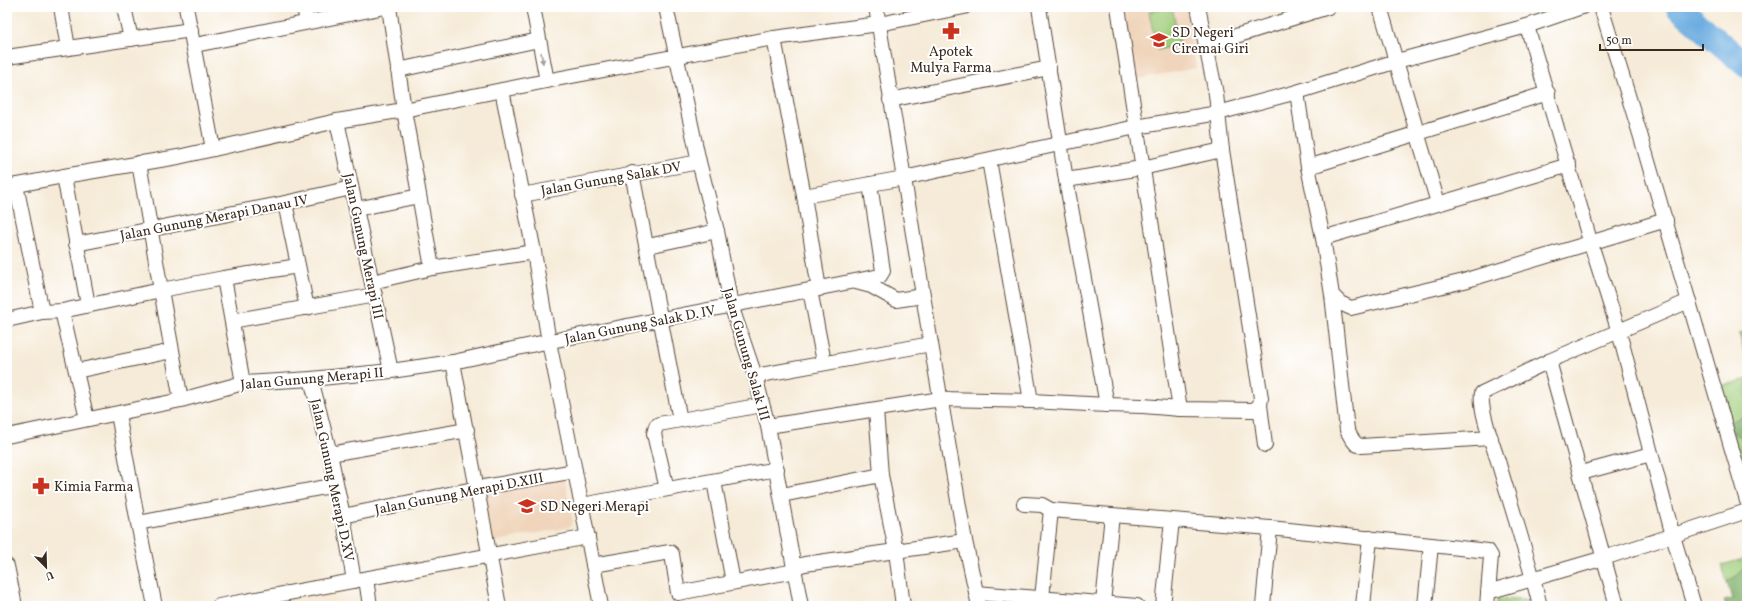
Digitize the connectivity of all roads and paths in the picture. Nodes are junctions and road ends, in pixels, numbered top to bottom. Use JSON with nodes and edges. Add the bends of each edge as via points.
{"nodes":[{"id":1,"x":61,"y":7,"type":"edge"},
{"id":2,"x":124,"y":7,"type":"edge"},
{"id":3,"x":186,"y":7,"type":"edge"},
{"id":4,"x":304,"y":7,"type":"edge"},
{"id":5,"x":385,"y":7,"type":"edge"},
{"id":6,"x":389,"y":7,"type":"edge"},
{"id":7,"x":533,"y":7,"type":"edge"},
{"id":8,"x":666,"y":7,"type":"edge"},
{"id":9,"x":876,"y":7,"type":"edge"},
{"id":10,"x":964,"y":7,"type":"edge"},
{"id":11,"x":1039,"y":7,"type":"edge"},
{"id":12,"x":1118,"y":7,"type":"edge"},
{"id":13,"x":1198,"y":7,"type":"edge"},
{"id":14,"x":1328,"y":7,"type":"edge"},
{"id":15,"x":1380,"y":7,"type":"edge"},
{"id":16,"x":1582,"y":7,"type":"edge"},
{"id":17,"x":1601,"y":7,"type":"edge"},
{"id":18,"x":307,"y":22,"type":"junction"},
{"id":19,"x":879,"y":24,"type":"junction"},
{"id":20,"x":1527,"y":26,"type":"junction"},
{"id":21,"x":191,"y":30,"type":"junction"},
{"id":22,"x":774,"y":38,"type":"junction"},
{"id":23,"x":131,"y":39,"type":"junction"},
{"id":24,"x":539,"y":40,"type":"junction"},
{"id":25,"x":195,"y":45,"type":"junction"},
{"id":26,"x":1207,"y":45,"type":"junction"},
{"id":27,"x":68,"y":48,"type":"junction"},
{"id":28,"x":7,"y":57,"type":"edge"},
{"id":29,"x":677,"y":57,"type":"junction"},
{"id":30,"x":1397,"y":61,"type":"junction"},
{"id":31,"x":1049,"y":68,"type":"junction"},
{"id":32,"x":398,"y":70,"type":"junction"},
{"id":33,"x":547,"y":81,"type":"junction"},
{"id":34,"x":502,"y":90,"type":"junction"},
{"id":35,"x":1297,"y":92,"type":"junction"},
{"id":36,"x":1548,"y":94,"type":"junction"},
{"id":37,"x":890,"y":100,"type":"junction"},
{"id":38,"x":404,"y":110,"type":"junction"},
{"id":39,"x":1218,"y":113,"type":"junction"},
{"id":40,"x":337,"y":121,"type":"junction"},
{"id":41,"x":1136,"y":127,"type":"junction"},
{"id":42,"x":1417,"y":133,"type":"junction"},
{"id":43,"x":1061,"y":144,"type":"junction"},
{"id":44,"x":213,"y":149,"type":"junction"},
{"id":45,"x":1222,"y":150,"type":"junction"},
{"id":46,"x":989,"y":160,"type":"junction"},
{"id":47,"x":699,"y":162,"type":"junction"},
{"id":48,"x":139,"y":163,"type":"junction"},
{"id":49,"x":1569,"y":165,"type":"junction"},
{"id":50,"x":1308,"y":166,"type":"junction"},
{"id":51,"x":1142,"y":168,"type":"junction"},
{"id":52,"x":632,"y":173,"type":"junction"},
{"id":53,"x":64,"y":176,"type":"junction"},
{"id":54,"x":904,"y":178,"type":"junction"},
{"id":55,"x":1066,"y":180,"type":"junction"},
{"id":56,"x":870,"y":184,"type":"junction"},
{"id":57,"x":12,"y":186,"type":"edge"},
{"id":58,"x":351,"y":188,"type":"junction"},
{"id":59,"x":522,"y":195,"type":"junction"},
{"id":60,"x":419,"y":196,"type":"junction"},
{"id":61,"x":804,"y":196,"type":"junction"},
{"id":62,"x":285,"y":203,"type":"junction"},
{"id":63,"x":1438,"y":203,"type":"junction"},
{"id":64,"x":356,"y":209,"type":"junction"},
{"id":65,"x":1666,"y":220,"type":"junction"},
{"id":66,"x":149,"y":231,"type":"junction"},
{"id":67,"x":717,"y":231,"type":"junction"},
{"id":68,"x":1323,"y":238,"type":"junction"},
{"id":69,"x":76,"y":244,"type":"junction"},
{"id":70,"x":1591,"y":244,"type":"junction"},
{"id":71,"x":648,"y":246,"type":"junction"},
{"id":72,"x":534,"y":252,"type":"junction"},
{"id":73,"x":298,"y":266,"type":"junction"},
{"id":74,"x":432,"y":268,"type":"junction"},
{"id":75,"x":224,"y":278,"type":"junction"},
{"id":76,"x":855,"y":282,"type":"junction"},
{"id":77,"x":374,"y":288,"type":"junction"},
{"id":78,"x":814,"y":289,"type":"junction"},
{"id":79,"x":161,"y":290,"type":"junction"},
{"id":80,"x":923,"y":296,"type":"junction"},
{"id":81,"x":1332,"y":296,"type":"junction"},
{"id":82,"x":1689,"y":300,"type":"junction"},
{"id":83,"x":88,"y":305,"type":"junction"},
{"id":84,"x":731,"y":305,"type":"junction"},
{"id":85,"x":307,"y":308,"type":"junction"},
{"id":86,"x":62,"y":311,"type":"junction"},
{"id":87,"x":42,"y":312,"type":"junction"},
{"id":88,"x":7,"y":320,"type":"edge"},
{"id":89,"x":661,"y":320,"type":"junction"},
{"id":90,"x":232,"y":321,"type":"junction"},
{"id":91,"x":1619,"y":332,"type":"junction"},
{"id":92,"x":549,"y":342,"type":"junction"},
{"id":93,"x":931,"y":344,"type":"junction"},
{"id":94,"x":172,"y":352,"type":"junction"},
{"id":95,"x":1549,"y":361,"type":"junction"},
{"id":96,"x":454,"y":362,"type":"junction"},
{"id":97,"x":824,"y":362,"type":"junction"},
{"id":98,"x":76,"y":371,"type":"junction"},
{"id":99,"x":391,"y":371,"type":"junction"},
{"id":100,"x":755,"y":376,"type":"junction"},
{"id":101,"x":311,"y":379,"type":"junction"},
{"id":102,"x":243,"y":383,"type":"junction"},
{"id":103,"x":941,"y":399,"type":"junction"},
{"id":104,"x":181,"y":400,"type":"junction"},
{"id":105,"x":1031,"y":401,"type":"junction"},
{"id":106,"x":762,"y":404,"type":"junction"},
{"id":107,"x":1107,"y":405,"type":"junction"},
{"id":108,"x":1260,"y":405,"type":"junction"},
{"id":109,"x":1180,"y":409,"type":"junction"},
{"id":110,"x":876,"y":410,"type":"junction"},
{"id":111,"x":118,"y":414,"type":"junction"},
{"id":112,"x":87,"y":419,"type":"junction"},
{"id":113,"x":680,"y":420,"type":"junction"},
{"id":114,"x":768,"y":426,"type":"junction"},
{"id":115,"x":467,"y":430,"type":"junction"},
{"id":116,"x":7,"y":436,"type":"edge"},
{"id":117,"x":1491,"y":438,"type":"junction"},
{"id":118,"x":1265,"y":445,"type":"dead end"},
{"id":119,"x":330,"y":454,"type":"junction"},
{"id":120,"x":1650,"y":454,"type":"junction"},
{"id":121,"x":777,"y":469,"type":"junction"},
{"id":122,"x":576,"y":471,"type":"junction"},
{"id":123,"x":1581,"y":473,"type":"junction"},
{"id":124,"x":881,"y":475,"type":"junction"},
{"id":125,"x":714,"y":481,"type":"junction"},
{"id":126,"x":336,"y":486,"type":"junction"},
{"id":127,"x":478,"y":488,"type":"junction"},
{"id":128,"x":667,"y":490,"type":"junction"},
{"id":129,"x":782,"y":495,"type":"junction"},
{"id":130,"x":1747,"y":502,"type":"edge"},
{"id":131,"x":1024,"y":504,"type":"dead end"},
{"id":132,"x":582,"y":505,"type":"junction"},
{"id":133,"x":1050,"y":510,"type":"junction"},
{"id":134,"x":1747,"y":511,"type":"edge"},
{"id":135,"x":1112,"y":515,"type":"junction"},
{"id":136,"x":343,"y":516,"type":"junction"},
{"id":137,"x":1172,"y":520,"type":"junction"},
{"id":138,"x":138,"y":523,"type":"junction"},
{"id":139,"x":1270,"y":528,"type":"junction"},
{"id":140,"x":1673,"y":536,"type":"junction"},
{"id":141,"x":588,"y":537,"type":"junction"},
{"id":142,"x":1370,"y":538,"type":"junction"},
{"id":143,"x":965,"y":541,"type":"junction"},
{"id":144,"x":1431,"y":545,"type":"junction"},
{"id":145,"x":896,"y":552,"type":"junction"},
{"id":146,"x":490,"y":556,"type":"junction"},
{"id":147,"x":1604,"y":558,"type":"junction"},
{"id":148,"x":593,"y":564,"type":"junction"},
{"id":149,"x":7,"y":566,"type":"edge"},
{"id":150,"x":795,"y":569,"type":"junction"},
{"id":151,"x":1533,"y":578,"type":"junction"},
{"id":152,"x":360,"y":580,"type":"junction"},
{"id":153,"x":733,"y":582,"type":"junction"},
{"id":154,"x":1488,"y":592,"type":"junction"},
{"id":155,"x":1042,"y":598,"type":"junction"},
{"id":156,"x":678,"y":600,"type":"edge"},
{"id":157,"x":978,"y":600,"type":"edge"},
{"id":158,"x":1103,"y":603,"type":"junction"},
{"id":159,"x":226,"y":605,"type":"edge"},
{"id":160,"x":15,"y":606,"type":"edge"},
{"id":161,"x":155,"y":606,"type":"edge"},
{"id":162,"x":370,"y":606,"type":"edge"},
{"id":163,"x":499,"y":606,"type":"edge"},
{"id":164,"x":601,"y":606,"type":"edge"},
{"id":165,"x":801,"y":606,"type":"edge"},
{"id":166,"x":903,"y":606,"type":"edge"},
{"id":167,"x":1137,"y":606,"type":"edge"},
{"id":168,"x":1164,"y":606,"type":"edge"},
{"id":169,"x":1263,"y":606,"type":"edge"},
{"id":170,"x":1363,"y":606,"type":"edge"},
{"id":171,"x":1425,"y":606,"type":"edge"},
{"id":172,"x":1487,"y":606,"type":"edge"},
{"id":173,"x":1540,"y":606,"type":"edge"},
{"id":174,"x":1617,"y":606,"type":"edge"},
{"id":175,"x":1694,"y":606,"type":"edge"}],
"edges":[{"from":1,"to":27,"type":"street"},
{"from":2,"to":23,"type":"street"},
{"from":3,"to":21,"type":"street"},
{"from":4,"to":18,"type":"street"},
{"from":5,"to":18,"type":"street"},
{"from":6,"to":32,"type":"street"},
{"from":7,"to":24,"type":"street"},
{"from":8,"to":29,"type":"street","name":"Jalan Gunung Salak III"},
{"from":9,"to":19,"type":"street"},
{"from":10,"to":19,"type":"street"},
{"from":11,"to":31,"type":"street"},
{"from":12,"to":41,"type":"street"},
{"from":13,"to":26,"type":"street"},
{"from":14,"to":26,"type":"street"},
{"from":15,"to":30,"type":"street"},
{"from":16,"to":20,"type":"street"},
{"from":17,"to":65,"type":"street"},
{"from":18,"to":25,"type":"street"},
{"from":19,"to":22,"type":"street"},
{"from":19,"to":37,"type":"street"},
{"from":20,"to":30,"type":"street"},
{"from":20,"to":36,"type":"street"},
{"from":21,"to":23,"type":"street"},
{"from":21,"to":25,"type":"street"},
{"from":22,"to":29,"type":"street"},
{"from":22,"to":61,"type":"street"},
{"from":23,"to":27,"type":"street"},
{"from":24,"to":32,"type":"street"},
{"from":24,"to":33,"type":"street","one_way":true},
{"from":25,"to":44,"type":"street"},
{"from":26,"to":39,"type":"street"},
{"from":27,"to":28,"type":"street"},
{"from":29,"to":33,"type":"street"},
{"from":29,"to":47,"type":"street","name":"Jalan Gunung Salak III"},
{"from":30,"to":35,"type":"street"},
{"from":30,"to":42,"type":"street"},
{"from":31,"to":37,"type":"street"},
{"from":31,"to":43,"type":"street"},
{"from":32,"to":38,"type":"street"},
{"from":33,"to":34,"type":"street"},
{"from":34,"to":38,"type":"street"},
{"from":34,"to":59,"type":"street"},
{"from":35,"to":39,"type":"street"},
{"from":35,"to":50,"type":"street"},
{"from":36,"to":42,"type":"street"},
{"from":36,"to":49,"type":"street"},
{"from":37,"to":54,"type":"street"},
{"from":38,"to":40,"type":"street"},
{"from":38,"to":60,"type":"street"},
{"from":39,"to":41,"type":"street"},
{"from":39,"to":45,"type":"street"},
{"from":40,"to":44,"type":"street"},
{"from":40,"to":58,"type":"street","name":"Jalan Gunung Merapi III"},
{"from":41,"to":43,"type":"street"},
{"from":41,"to":51,"type":"street"},
{"from":42,"to":50,"type":"street"},
{"from":42,"to":63,"type":"street"},
{"from":43,"to":46,"type":"street"},
{"from":43,"to":55,"type":"street"},
{"from":44,"to":48,"type":"street"},
{"from":45,"to":51,"type":"street"},
{"from":45,"to":108,"type":"street","via":[[1261,398]]},
{"from":46,"to":54,"type":"street"},
{"from":46,"to":105,"type":"street"},
{"from":47,"to":52,"type":"street","name":"Jalan Gunung Salak DV"},
{"from":47,"to":67,"type":"street","name":"Jalan Gunung Salak III"},
{"from":48,"to":53,"type":"street"},
{"from":48,"to":66,"type":"street"},
{"from":49,"to":63,"type":"street"},
{"from":49,"to":70,"type":"street"},
{"from":50,"to":68,"type":"street"},
{"from":51,"to":55,"type":"street"},
{"from":51,"to":109,"type":"street"},
{"from":52,"to":59,"type":"street","name":"Jalan Gunung Salak DV"},
{"from":52,"to":71,"type":"street"},
{"from":53,"to":57,"type":"street"},
{"from":53,"to":69,"type":"street"},
{"from":54,"to":56,"type":"street"},
{"from":54,"to":80,"type":"street"},
{"from":55,"to":107,"type":"street"},
{"from":56,"to":61,"type":"street"},
{"from":56,"to":76,"type":"street","name":"Jalan Gunung Salak D. IV","via":[[883,271],[880,276]]},
{"from":57,"to":87,"type":"street"},
{"from":58,"to":62,"type":"street","name":"Jalan Gunung Merapi Danau IV"},
{"from":58,"to":64,"type":"street","name":"Jalan Gunung Merapi III"},
{"from":59,"to":72,"type":"street"},
{"from":60,"to":64,"type":"street"},
{"from":60,"to":74,"type":"street"},
{"from":61,"to":78,"type":"street"},
{"from":62,"to":66,"type":"street","name":"Jalan Gunung Merapi Danau IV"},
{"from":62,"to":73,"type":"street"},
{"from":63,"to":68,"type":"street"},
{"from":64,"to":77,"type":"street","name":"Jalan Gunung Merapi III"},
{"from":65,"to":70,"type":"street"},
{"from":65,"to":82,"type":"street"},
{"from":66,"to":69,"type":"street","name":"Jalan Gunung Merapi Danau IV"},
{"from":66,"to":79,"type":"street"},
{"from":67,"to":71,"type":"street"},
{"from":67,"to":84,"type":"street","name":"Jalan Gunung Salak III"},
{"from":68,"to":81,"type":"street"},
{"from":69,"to":83,"type":"street"},
{"from":70,"to":81,"type":"street","via":[[1464,281],[1351,308]]},
{"from":70,"to":91,"type":"street"},
{"from":71,"to":89,"type":"street"},
{"from":72,"to":74,"type":"street"},
{"from":72,"to":92,"type":"street"},
{"from":73,"to":75,"type":"street"},
{"from":73,"to":85,"type":"street"},
{"from":74,"to":77,"type":"street"},
{"from":75,"to":79,"type":"street"},
{"from":75,"to":90,"type":"street"},
{"from":76,"to":78,"type":"street","name":"Jalan Gunung Salak D. IV"},
{"from":76,"to":80,"type":"street","via":[[871,286],[896,300]]},
{"from":77,"to":85,"type":"street"},
{"from":77,"to":99,"type":"street","name":"Jalan Gunung Merapi III"},
{"from":78,"to":84,"type":"street","name":"Jalan Gunung Salak D. IV"},
{"from":78,"to":97,"type":"street"},
{"from":79,"to":83,"type":"street"},
{"from":79,"to":94,"type":"street"},
{"from":80,"to":93,"type":"street"},
{"from":81,"to":117,"type":"street","via":[[1347,430],[1356,444],[1361,446]]},
{"from":82,"to":91,"type":"street"},
{"from":82,"to":130,"type":"street"},
{"from":83,"to":86,"type":"street"},
{"from":84,"to":89,"type":"street","name":"Jalan Gunung Salak D. IV"},
{"from":84,"to":100,"type":"street","name":"Jalan Gunung Salak III"},
{"from":85,"to":90,"type":"street"},
{"from":86,"to":87,"type":"street"},
{"from":86,"to":98,"type":"street"},
{"from":87,"to":88,"type":"street"},
{"from":89,"to":92,"type":"street","name":"Jalan Gunung Salak D. IV"},
{"from":89,"to":113,"type":"street"},
{"from":90,"to":102,"type":"street"},
{"from":91,"to":95,"type":"street"},
{"from":91,"to":120,"type":"street"},
{"from":92,"to":96,"type":"street","name":"Jalan Gunung Merapi II"},
{"from":92,"to":122,"type":"street"},
{"from":93,"to":97,"type":"street"},
{"from":93,"to":103,"type":"street"},
{"from":94,"to":98,"type":"street"},
{"from":94,"to":104,"type":"street"},
{"from":95,"to":117,"type":"street","via":[[1482,393]]},
{"from":95,"to":123,"type":"street"},
{"from":96,"to":99,"type":"street","name":"Jalan Gunung Merapi II"},
{"from":96,"to":115,"type":"street"},
{"from":97,"to":100,"type":"street"},
{"from":98,"to":112,"type":"street"},
{"from":99,"to":101,"type":"street","name":"Jalan Gunung Merapi II"},
{"from":100,"to":106,"type":"street","name":"Jalan Gunung Salak III"},
{"from":101,"to":102,"type":"street","name":"Jalan Gunung Merapi II"},
{"from":101,"to":119,"type":"street","name":"Jalan Gunung Merapi D.XV"},
{"from":102,"to":104,"type":"street","name":"Jalan Gunung Merapi II"},
{"from":103,"to":105,"type":"street"},
{"from":103,"to":110,"type":"street"},
{"from":103,"to":143,"type":"street"},
{"from":104,"to":111,"type":"street","name":"Jalan Gunung Merapi II"},
{"from":105,"to":107,"type":"street"},
{"from":106,"to":113,"type":"street"},
{"from":106,"to":114,"type":"street","name":"Jalan Gunung Salak III"},
{"from":107,"to":109,"type":"street"},
{"from":108,"to":109,"type":"street","via":[[1254,410]]},
{"from":108,"to":118,"type":"street"},
{"from":110,"to":114,"type":"street"},
{"from":110,"to":124,"type":"street"},
{"from":111,"to":112,"type":"street","name":"Jalan Gunung Merapi II"},
{"from":111,"to":138,"type":"street"},
{"from":112,"to":116,"type":"street","name":"Jalan Gunung Merapi II"},
{"from":113,"to":128,"type":"street","via":[[659,424],[654,428]]},
{"from":114,"to":121,"type":"street","name":"Jalan Gunung Salak III"},
{"from":115,"to":119,"type":"street"},
{"from":115,"to":127,"type":"street"},
{"from":117,"to":151,"type":"street"},
{"from":119,"to":126,"type":"street","name":"Jalan Gunung Merapi D.XV"},
{"from":120,"to":123,"type":"street"},
{"from":120,"to":140,"type":"street"},
{"from":121,"to":125,"type":"street"},
{"from":121,"to":129,"type":"street","name":"Jalan Gunung Salak III"},
{"from":122,"to":127,"type":"street","name":"Jalan Gunung Merapi D.XIII"},
{"from":122,"to":132,"type":"street"},
{"from":123,"to":147,"type":"street"},
{"from":124,"to":129,"type":"street"},
{"from":124,"to":145,"type":"street"},
{"from":125,"to":128,"type":"street"},
{"from":125,"to":153,"type":"street"},
{"from":126,"to":136,"type":"street","name":"Jalan Gunung Merapi D.XV"},
{"from":126,"to":138,"type":"street"},
{"from":127,"to":136,"type":"street","name":"Jalan Gunung Merapi D.XIII"},
{"from":127,"to":146,"type":"street"},
{"from":128,"to":132,"type":"street"},
{"from":129,"to":150,"type":"street","name":"Jalan Gunung Salak III"},
{"from":131,"to":133,"type":"street","via":[[1042,505]]},
{"from":132,"to":141,"type":"street"},
{"from":133,"to":135,"type":"street"},
{"from":133,"to":155,"type":"street"},
{"from":134,"to":140,"type":"street"},
{"from":135,"to":137,"type":"street"},
{"from":135,"to":158,"type":"street"},
{"from":136,"to":152,"type":"street","name":"Jalan Gunung Merapi D.XV"},
{"from":137,"to":139,"type":"street"},
{"from":137,"to":168,"type":"street"},
{"from":138,"to":161,"type":"street"},
{"from":139,"to":142,"type":"street"},
{"from":139,"to":169,"type":"street"},
{"from":140,"to":147,"type":"street"},
{"from":140,"to":175,"type":"street"},
{"from":141,"to":146,"type":"street"},
{"from":141,"to":148,"type":"street"},
{"from":142,"to":144,"type":"street"},
{"from":142,"to":170,"type":"street"},
{"from":143,"to":145,"type":"street"},
{"from":143,"to":157,"type":"street"},
{"from":144,"to":154,"type":"street","via":[[1488,551],[1491,556]]},
{"from":144,"to":171,"type":"street"},
{"from":145,"to":150,"type":"street"},
{"from":145,"to":166,"type":"street"},
{"from":146,"to":152,"type":"street"},
{"from":146,"to":163,"type":"street"},
{"from":147,"to":151,"type":"street"},
{"from":147,"to":174,"type":"street"},
{"from":148,"to":156,"type":"street","via":[[670,552]]},
{"from":148,"to":164,"type":"street"},
{"from":149,"to":160,"type":"street"},
{"from":150,"to":153,"type":"street"},
{"from":150,"to":165,"type":"street","name":"Jalan Gunung Salak III"},
{"from":151,"to":154,"type":"street"},
{"from":151,"to":173,"type":"street"},
{"from":152,"to":159,"type":"street"},
{"from":152,"to":162,"type":"street","name":"Jalan Gunung Merapi D.XV"},
{"from":153,"to":156,"type":"street"},
{"from":154,"to":172,"type":"street"},
{"from":155,"to":157,"type":"street"},
{"from":155,"to":158,"type":"street"},
{"from":158,"to":167,"type":"street"}]}
